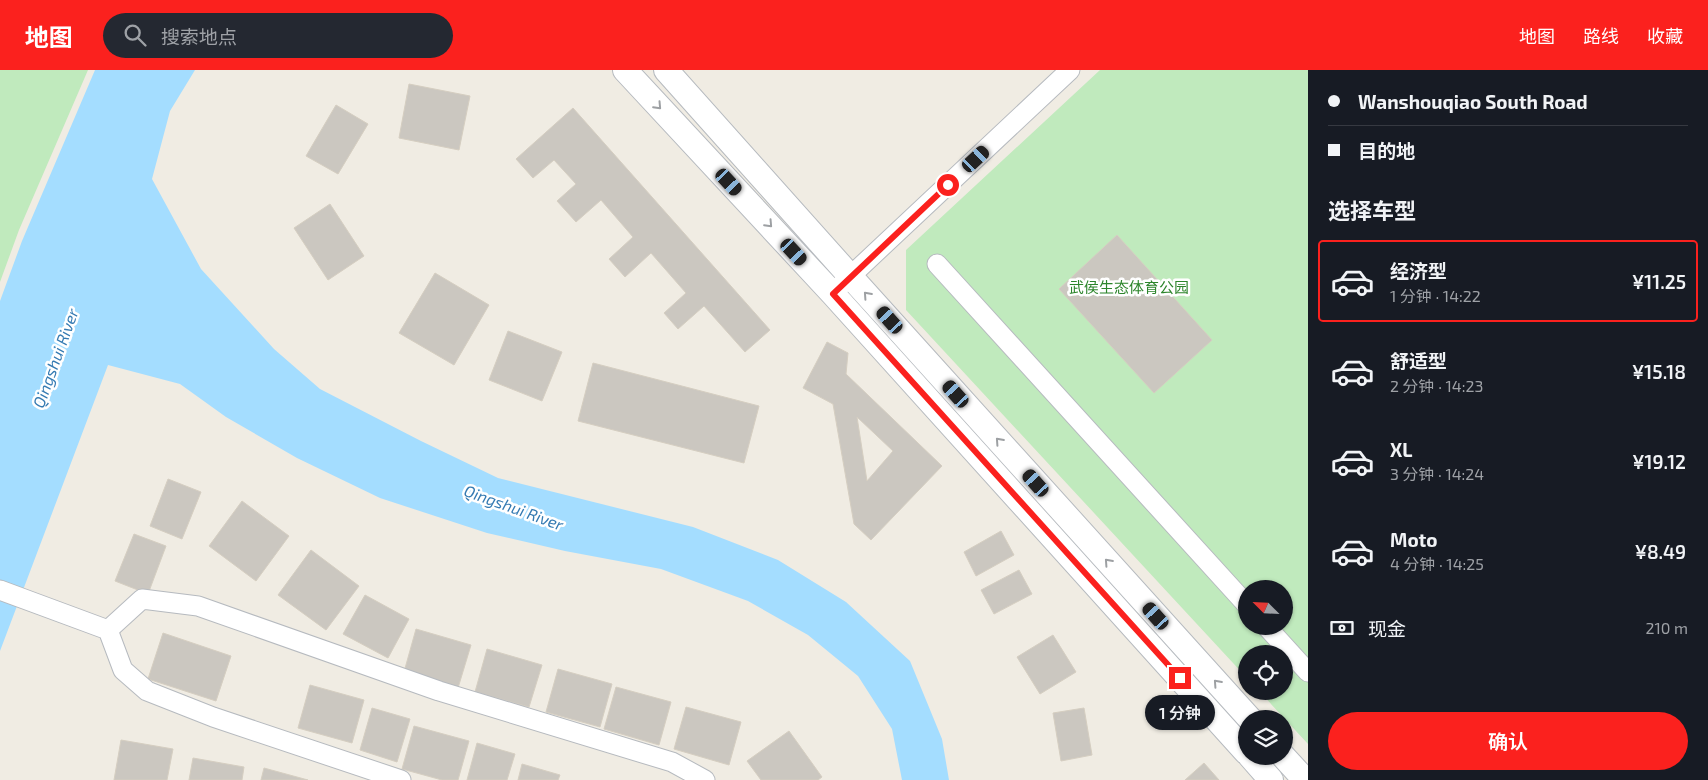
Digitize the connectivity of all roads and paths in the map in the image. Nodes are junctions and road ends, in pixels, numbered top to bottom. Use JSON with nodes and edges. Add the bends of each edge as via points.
{"nodes":[{"id":1,"x":624,"y":70,"type":"edge"},
{"id":2,"x":666,"y":70,"type":"edge"},
{"id":3,"x":1070,"y":70,"type":"edge"},
{"id":4,"x":937,"y":264,"type":"dead end"},
{"id":5,"x":850,"y":276,"type":"junction"},
{"id":6,"x":833,"y":294,"type":"junction"},
{"id":7,"x":0,"y":590,"type":"edge"},
{"id":8,"x":1238,"y":595,"type":"edge"},
{"id":9,"x":108,"y":630,"type":"junction"},
{"id":10,"x":1274,"y":635,"type":"edge"},
{"id":11,"x":1308,"y":672,"type":"edge"},
{"id":12,"x":1242,"y":710,"type":"edge"},
{"id":13,"x":1238,"y":743,"type":"edge"},
{"id":14,"x":1258,"y":765,"type":"edge"},
{"id":15,"x":1292,"y":765,"type":"edge"},
{"id":16,"x":401,"y":780,"type":"edge"},
{"id":17,"x":705,"y":780,"type":"edge"},
{"id":18,"x":1272,"y":780,"type":"edge"},
{"id":19,"x":1305,"y":780,"type":"edge"}],
"edges":[{"from":1,"to":6,"type":"street","one_way":true},
{"from":2,"to":5,"type":"street"},
{"from":3,"to":5,"type":"street"},
{"from":4,"to":8,"type":"street"},
{"from":5,"to":6,"type":"street"},
{"from":12,"to":5,"type":"street","one_way":true},
{"from":6,"to":13,"type":"street"},
{"from":7,"to":9,"type":"street"},
{"from":9,"to":16,"type":"street","via":[[123,670],[147,691],[213,717]]},
{"from":9,"to":17,"type":"street","via":[[142,599],[198,606],[439,691],[672,762]]},
{"from":10,"to":11,"type":"street"},
{"from":14,"to":18,"type":"street"},
{"from":15,"to":19,"type":"street"}]}
